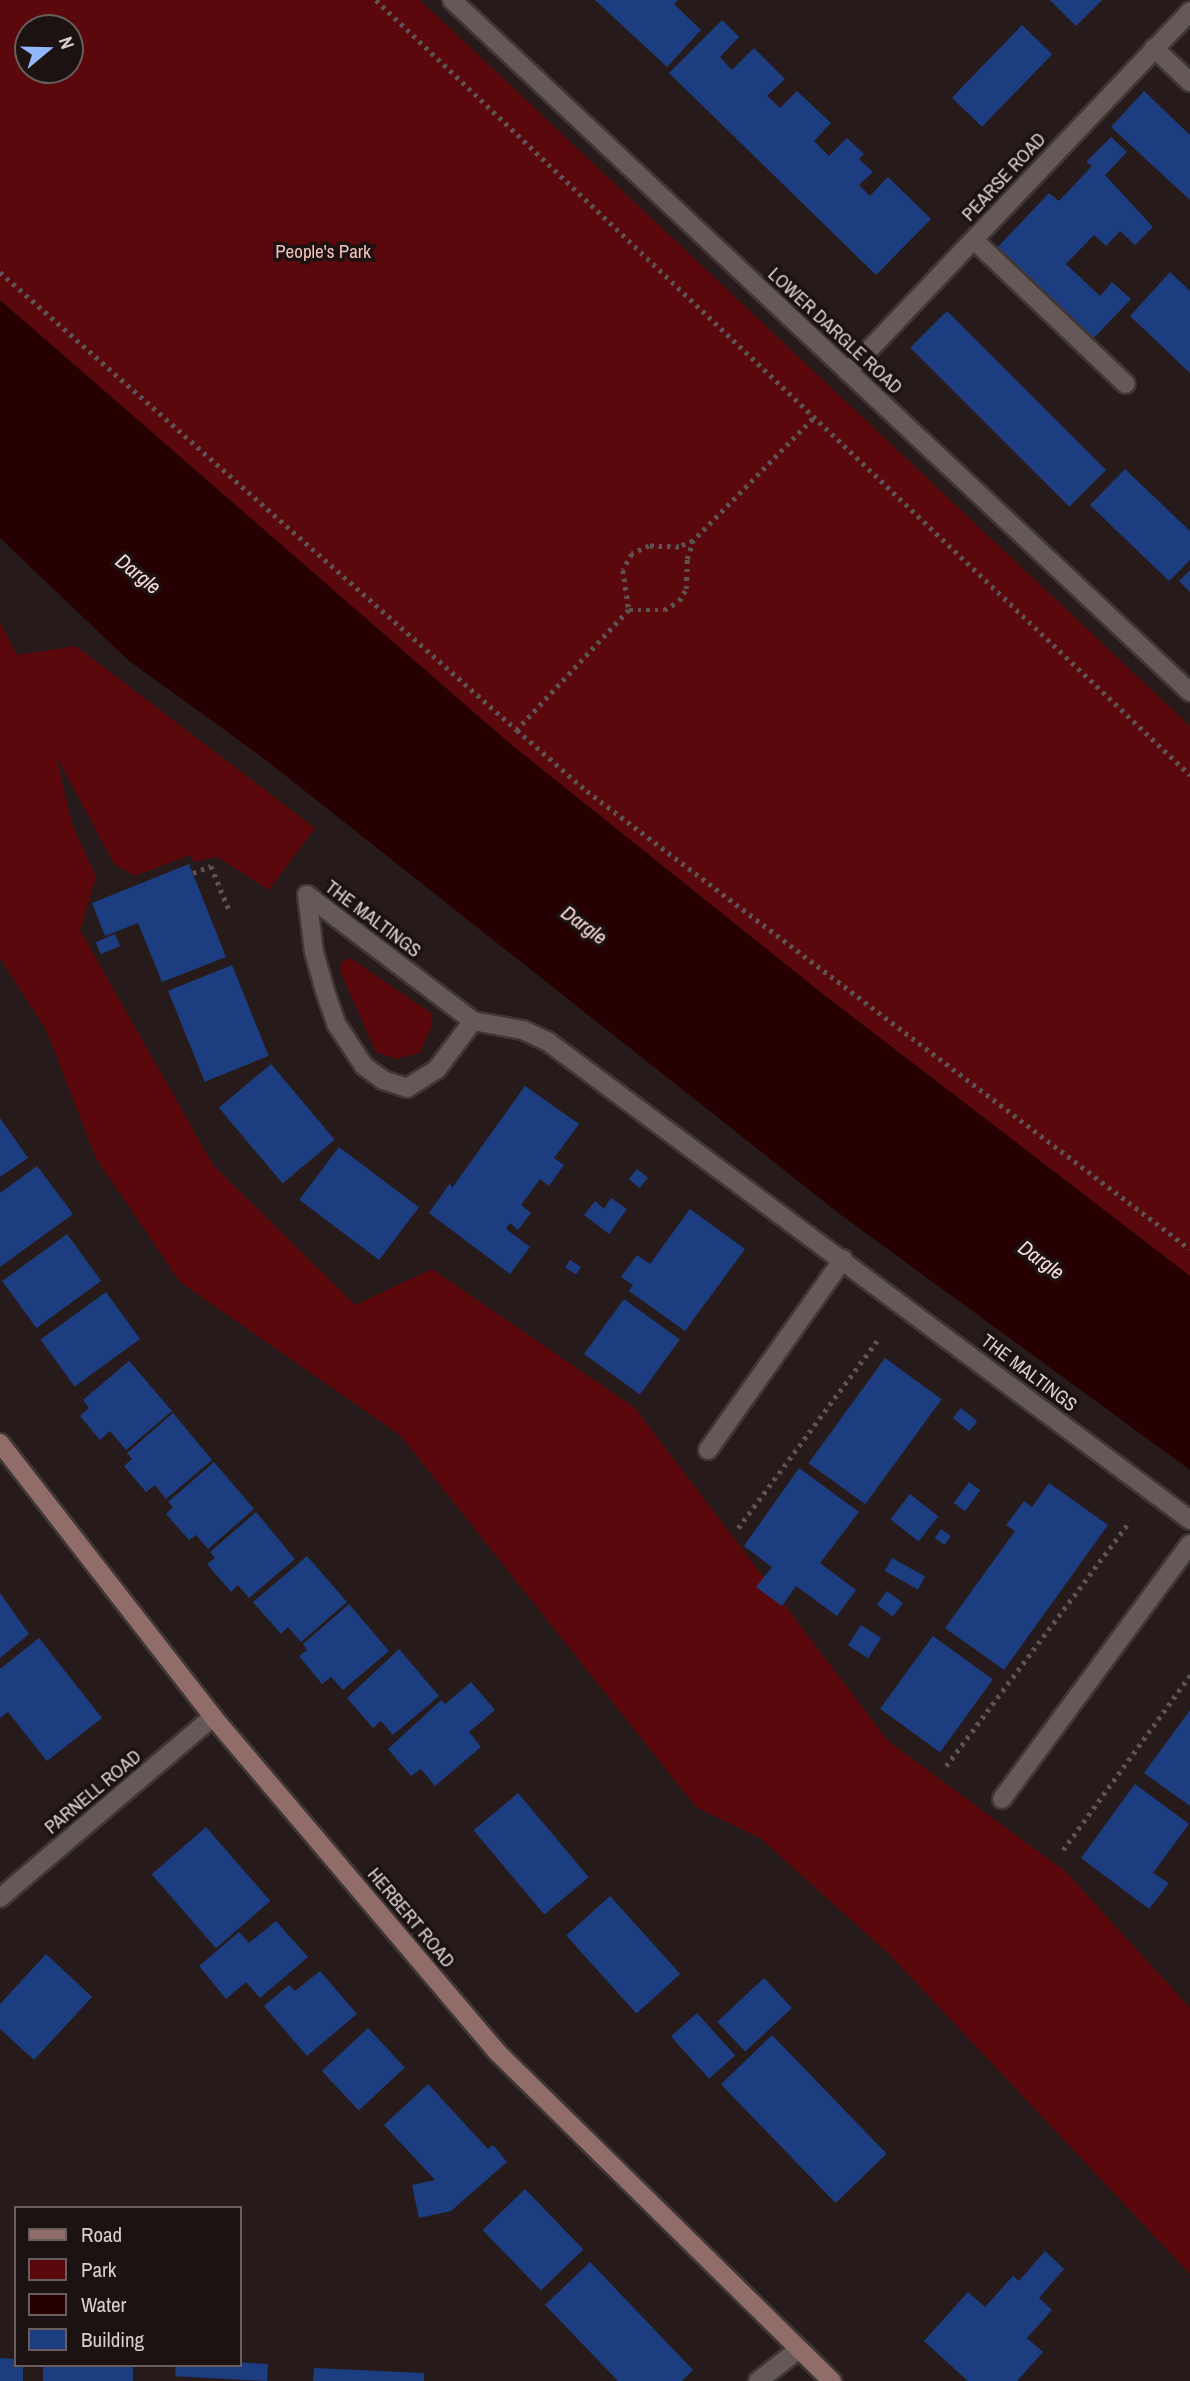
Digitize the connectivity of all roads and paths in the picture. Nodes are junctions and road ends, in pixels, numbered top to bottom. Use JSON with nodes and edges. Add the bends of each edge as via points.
{"nodes":[{"id":1,"x":376,"y":0,"type":"edge"},
{"id":2,"x":452,"y":0,"type":"edge"},
{"id":3,"x":1190,"y":11,"type":"edge"},
{"id":4,"x":1154,"y":48,"type":"junction"},
{"id":5,"x":1190,"y":82,"type":"edge"},
{"id":6,"x":974,"y":240,"type":"junction"},
{"id":7,"x":0,"y":272,"type":"edge"},
{"id":8,"x":848,"y":372,"type":"junction"},
{"id":9,"x":1126,"y":384,"type":"dead end"},
{"id":10,"x":813,"y":419,"type":"junction"},
{"id":11,"x":693,"y":541,"type":"junction"},
{"id":12,"x":629,"y":610,"type":"junction"},
{"id":13,"x":1190,"y":692,"type":"edge"},
{"id":14,"x":517,"y":730,"type":"junction"},
{"id":15,"x":1190,"y":775,"type":"edge"},
{"id":16,"x":192,"y":873,"type":"dead end"},
{"id":17,"x":230,"y":912,"type":"dead end"},
{"id":18,"x":473,"y":1021,"type":"junction"},
{"id":19,"x":1190,"y":1249,"type":"edge"},
{"id":20,"x":843,"y":1259,"type":"junction"},
{"id":21,"x":880,"y":1337,"type":"dead end"},
{"id":22,"x":0,"y":1443,"type":"edge"},
{"id":23,"x":708,"y":1450,"type":"dead end"},
{"id":24,"x":1190,"y":1520,"type":"edge"},
{"id":25,"x":1130,"y":1521,"type":"dead end"},
{"id":26,"x":738,"y":1528,"type":"dead end"},
{"id":27,"x":1190,"y":1544,"type":"edge"},
{"id":28,"x":1190,"y":1675,"type":"edge"},
{"id":29,"x":212,"y":1717,"type":"junction"},
{"id":30,"x":946,"y":1766,"type":"dead end"},
{"id":31,"x":1002,"y":1799,"type":"dead end"},
{"id":32,"x":1063,"y":1850,"type":"dead end"},
{"id":33,"x":0,"y":1898,"type":"edge"},
{"id":34,"x":798,"y":2350,"type":"junction"},
{"id":35,"x":758,"y":2381,"type":"edge"},
{"id":36,"x":832,"y":2381,"type":"edge"}],
"edges":[{"from":1,"to":10,"type":"path"},
{"from":2,"to":8,"type":"street","name":"LOWER DARGLE ROAD"},
{"from":3,"to":4,"type":"street","name":"PEARSE ROAD"},
{"from":4,"to":5,"type":"street"},
{"from":4,"to":6,"type":"street","name":"PEARSE ROAD"},
{"from":6,"to":8,"type":"street","name":"PEARSE ROAD"},
{"from":6,"to":9,"type":"street"},
{"from":7,"to":14,"type":"path"},
{"from":8,"to":13,"type":"street","name":"LOWER DARGLE ROAD"},
{"from":10,"to":11,"type":"path"},
{"from":10,"to":15,"type":"path"},
{"from":11,"to":12,"type":"path","via":[[686,589],[679,601],[664,610]]},
{"from":11,"to":12,"type":"path","via":[[679,547],[649,546],[632,554],[623,570]]},
{"from":12,"to":14,"type":"path"},
{"from":14,"to":19,"type":"path","via":[[651,841]]},
{"from":16,"to":17,"type":"path","via":[[211,866]]},
{"from":18,"to":18,"type":"street","name":"THE MALTINGS","via":[[384,954],[307,895],[314,952],[325,991],[337,1025],[364,1066],[383,1080],[408,1088],[437,1069]]},
{"from":18,"to":20,"type":"street","name":"THE MALTINGS","via":[[523,1030],[547,1041]]},
{"from":20,"to":23,"type":"street"},
{"from":20,"to":24,"type":"street","name":"THE MALTINGS"},
{"from":21,"to":26,"type":"path"},
{"from":22,"to":29,"type":"street","name":"HERBERT ROAD"},
{"from":25,"to":30,"type":"path"},
{"from":27,"to":31,"type":"street"},
{"from":28,"to":32,"type":"path"},
{"from":29,"to":33,"type":"street","name":"PARNELL ROAD"},
{"from":29,"to":34,"type":"street","name":"HERBERT ROAD","via":[[497,2052]]},
{"from":34,"to":35,"type":"street"},
{"from":34,"to":36,"type":"street","name":"HERBERT ROAD"}]}
